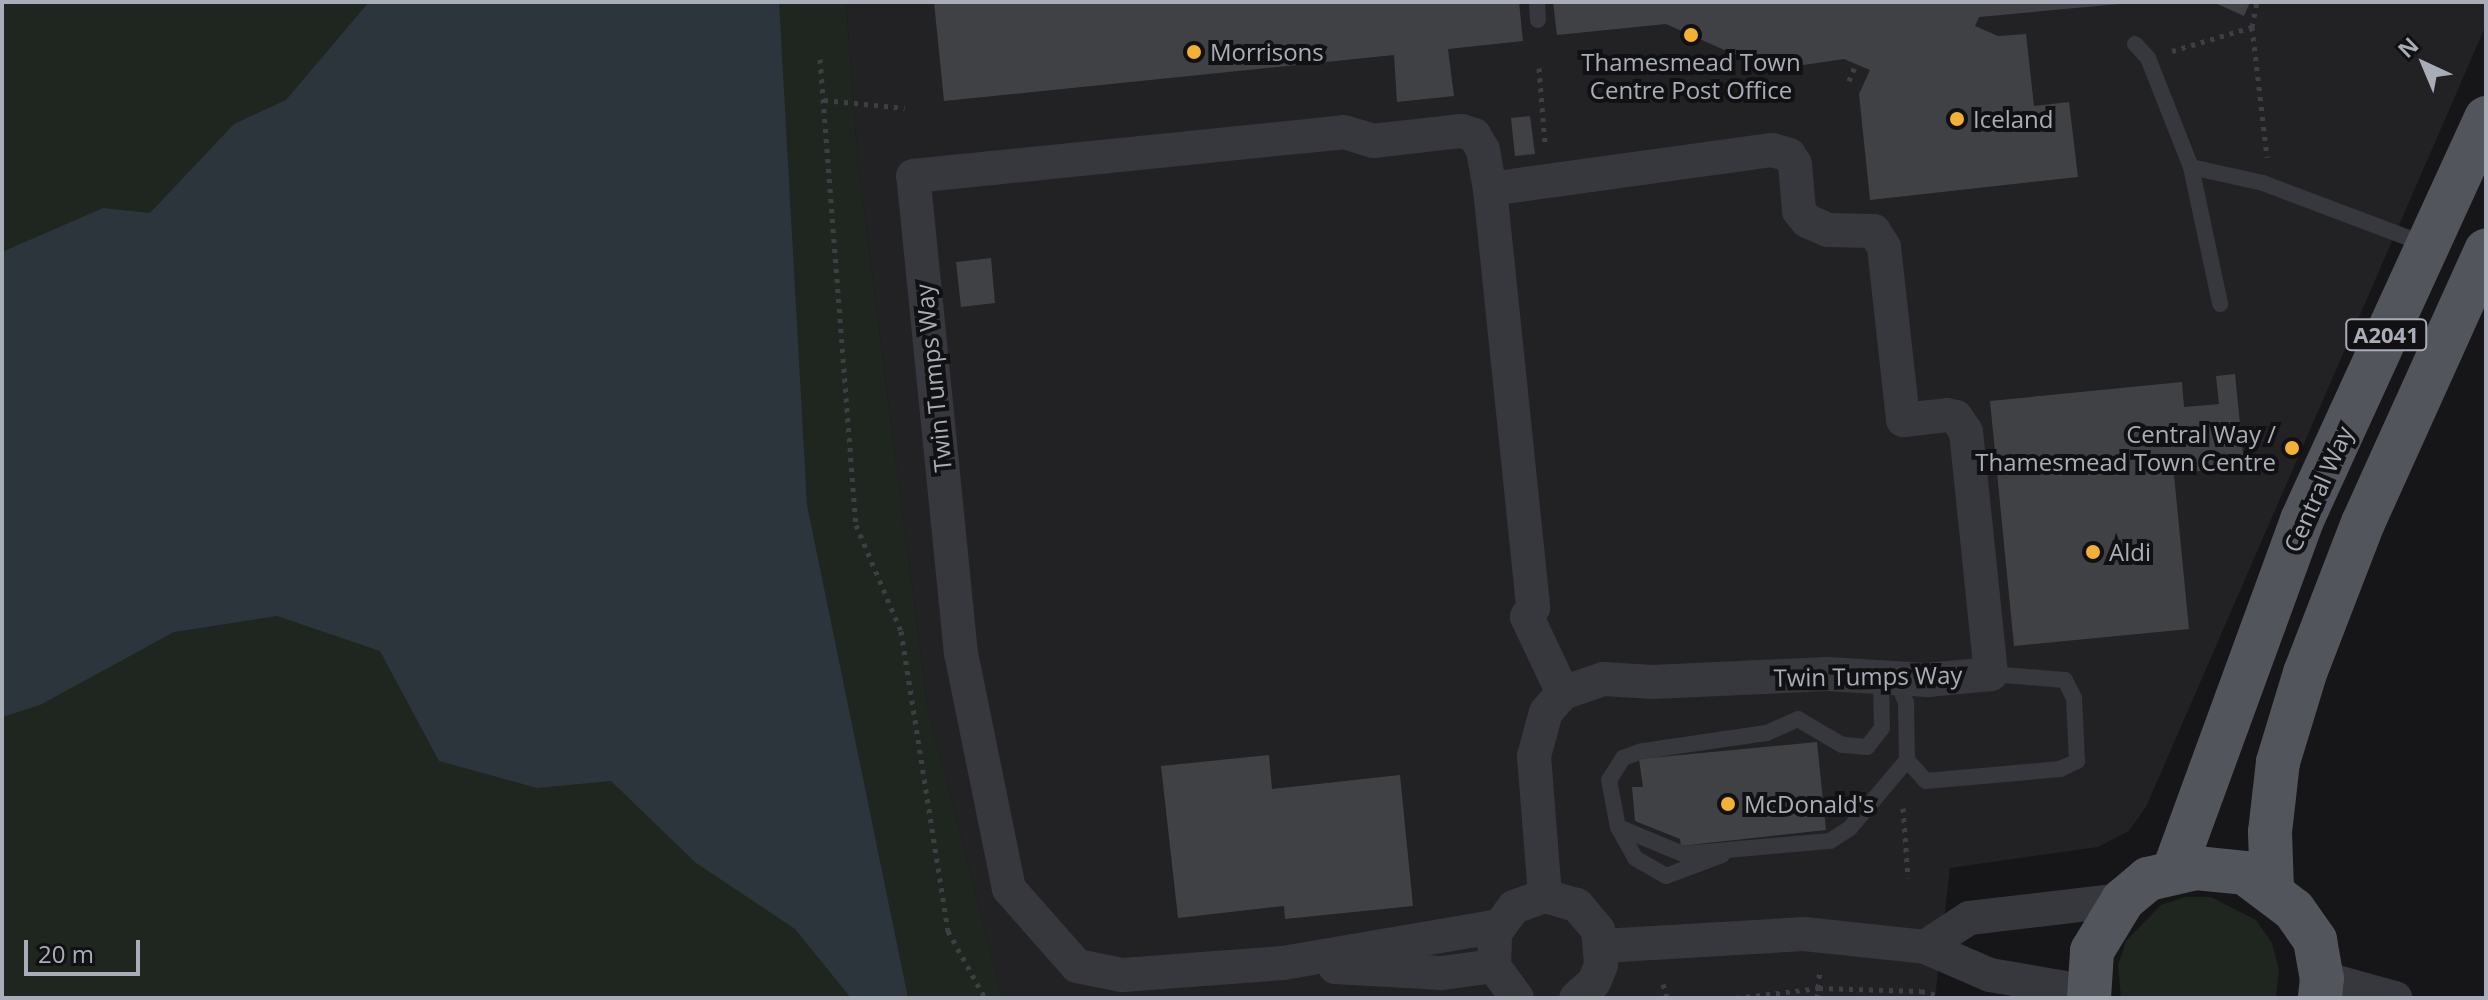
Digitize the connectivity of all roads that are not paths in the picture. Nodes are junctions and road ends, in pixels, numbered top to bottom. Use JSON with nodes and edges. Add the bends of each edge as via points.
{"nodes":[{"id":1,"x":1537,"y":2,"type":"edge"},
{"id":2,"x":1538,"y":20,"type":"dead end"},
{"id":3,"x":2135,"y":44,"type":"dead end"},
{"id":4,"x":2486,"y":118,"type":"edge"},
{"id":5,"x":2191,"y":167,"type":"junction"},
{"id":6,"x":1490,"y":189,"type":"junction"},
{"id":7,"x":2427,"y":245,"type":"junction"},
{"id":8,"x":2486,"y":250,"type":"edge"},
{"id":9,"x":2220,"y":304,"type":"dead end"},
{"id":10,"x":1991,"y":674,"type":"junction"},
{"id":11,"x":1888,"y":677,"type":"junction"},
{"id":12,"x":1563,"y":693,"type":"junction"},
{"id":13,"x":1907,"y":760,"type":"junction"},
{"id":14,"x":1618,"y":827,"type":"junction"},
{"id":15,"x":1731,"y":851,"type":"junction"},
{"id":16,"x":2174,"y":870,"type":"junction"},
{"id":17,"x":2272,"y":890,"type":"junction"},
{"id":18,"x":1545,"y":896,"type":"junction"},
{"id":19,"x":2123,"y":900,"type":"junction"},
{"id":20,"x":1499,"y":926,"type":"junction"},
{"id":21,"x":1602,"y":946,"type":"junction"},
{"id":22,"x":1925,"y":947,"type":"junction"},
{"id":23,"x":1283,"y":963,"type":"junction"},
{"id":24,"x":1507,"y":988,"type":"edge"},
{"id":25,"x":2321,"y":988,"type":"edge"},
{"id":26,"x":2089,"y":995,"type":"edge"},
{"id":27,"x":1579,"y":997,"type":"edge"},
{"id":28,"x":2395,"y":998,"type":"edge"}],
"edges":[{"from":1,"to":2,"type":"lane"},
{"from":3,"to":5,"type":"lane","via":[[2148,58]]},
{"from":4,"to":7,"type":"main road","name":"Central Way","number":"A2041"},
{"from":5,"to":7,"type":"lane","via":[[2263,183]]},
{"from":5,"to":9,"type":"lane"},
{"from":6,"to":10,"type":"street","name":"Twin Tumps Way","via":[[1772,150],[1795,164],[1799,211],[1807,221],[1828,230],[1874,231],[1884,247],[1903,420],[1947,415],[1956,417],[1966,432]]},
{"from":6,"to":12,"type":"street","name":"Twin Tumps Way","via":[[1533,608],[1527,617]]},
{"from":6,"to":23,"type":"street","name":"Twin Tumps Way","via":[[1483,150],[1474,135],[1461,131],[1373,141],[1344,132],[913,176],[961,654],[1009,889],[1077,966],[1122,975]]},
{"from":7,"to":16,"type":"main road","name":"Central Way","number":"A2041","via":[[2281,572]]},
{"from":8,"to":17,"type":"main road","number":"A2041","via":[[2363,523],[2305,673],[2278,762],[2270,832]]},
{"from":10,"to":11,"type":"street","name":"Twin Tumps Way"},
{"from":10,"to":13,"type":"lane","via":[[2065,680],[2074,698],[2077,761],[2060,769],[1926,781]]},
{"from":11,"to":12,"type":"street","name":"Twin Tumps Way","via":[[1603,679]]},
{"from":11,"to":13,"type":"lane","via":[[1906,703]]},
{"from":11,"to":14,"type":"lane","via":[[1882,728],[1867,747],[1842,745],[1798,719],[1766,733],[1623,758],[1609,780]]},
{"from":12,"to":18,"type":"street","via":[[1546,712],[1534,756]]},
{"from":13,"to":15,"type":"lane","via":[[1850,828],[1830,841]]},
{"from":14,"to":15,"type":"lane","via":[[1683,854]]},
{"from":14,"to":15,"type":"lane","via":[[1635,858],[1666,876]]},
{"from":16,"to":17,"type":"main road","via":[[2245,873]]},
{"from":16,"to":19,"type":"main road","via":[[2148,879]]},
{"from":17,"to":25,"type":"main road","via":[[2315,940]]},
{"from":18,"to":20,"type":"street","name":"Twin Tumps Way","via":[[1514,907]]},
{"from":18,"to":21,"type":"street","via":[[1577,905],[1594,923]]},
{"from":19,"to":22,"type":"street","via":[[1969,918]]},
{"from":19,"to":26,"type":"main road","via":[[2092,951]]},
{"from":20,"to":23,"type":"street","name":"Twin Tumps Way"},
{"from":20,"to":24,"type":"street","name":"Twin Tumps Way"},
{"from":21,"to":22,"type":"street","via":[[1804,934]]},
{"from":21,"to":27,"type":"street","via":[[1594,982]]},
{"from":22,"to":26,"type":"street","via":[[1990,975]]},
{"from":23,"to":24,"type":"street","name":"Twin Tumps Way","via":[[1442,973]]},
{"from":25,"to":28,"type":"street"}]}
